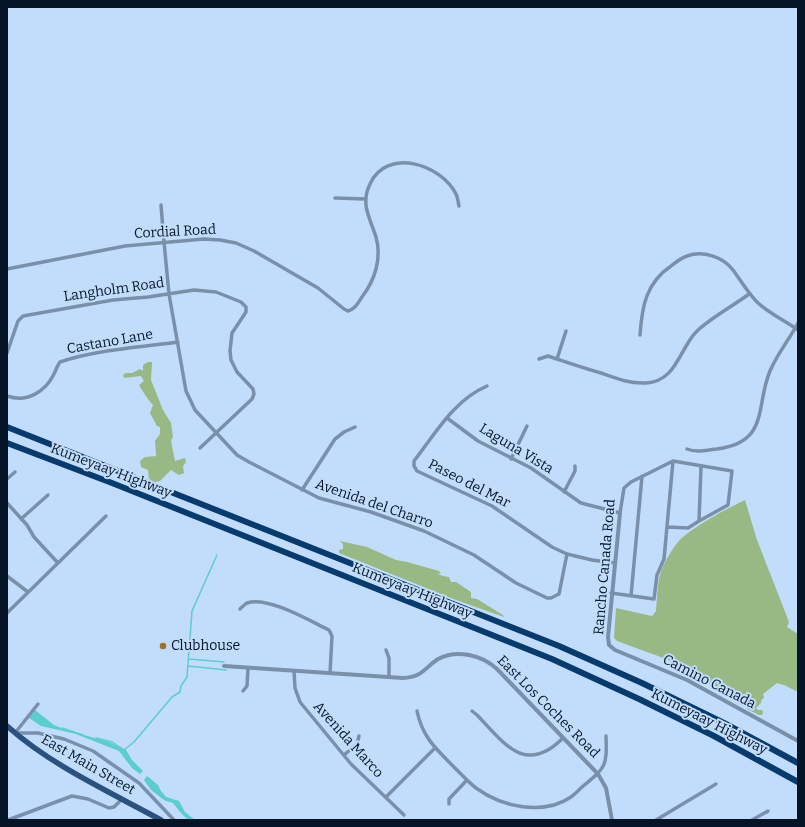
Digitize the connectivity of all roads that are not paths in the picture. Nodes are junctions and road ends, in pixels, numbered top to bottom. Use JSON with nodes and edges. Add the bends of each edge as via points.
{"nodes":[{"id":1,"x":335,"y":198,"type":"dead end"},
{"id":2,"x":366,"y":199,"type":"junction"},
{"id":3,"x":161,"y":205,"type":"dead end"},
{"id":4,"x":459,"y":206,"type":"dead end"},
{"id":5,"x":164,"y":242,"type":"junction"},
{"id":6,"x":7,"y":269,"type":"edge"},
{"id":7,"x":169,"y":294,"type":"junction"},
{"id":8,"x":750,"y":294,"type":"junction"},
{"id":9,"x":798,"y":323,"type":"edge"},
{"id":10,"x":797,"y":329,"type":"edge"},
{"id":11,"x":566,"y":332,"type":"dead end"},
{"id":12,"x":640,"y":335,"type":"dead end"},
{"id":13,"x":178,"y":342,"type":"junction"},
{"id":14,"x":7,"y":353,"type":"edge"},
{"id":15,"x":539,"y":359,"type":"dead end"},
{"id":16,"x":557,"y":359,"type":"junction"},
{"id":17,"x":487,"y":386,"type":"dead end"},
{"id":18,"x":7,"y":396,"type":"edge"},
{"id":19,"x":447,"y":418,"type":"junction"},
{"id":20,"x":527,"y":426,"type":"dead end"},
{"id":21,"x":7,"y":427,"type":"edge"},
{"id":22,"x":355,"y":427,"type":"dead end"},
{"id":23,"x":216,"y":433,"type":"junction"},
{"id":24,"x":7,"y":443,"type":"edge"},
{"id":25,"x":200,"y":448,"type":"dead end"},
{"id":26,"x":686,"y":449,"type":"dead end"},
{"id":27,"x":511,"y":459,"type":"junction"},
{"id":28,"x":673,"y":461,"type":"junction"},
{"id":29,"x":575,"y":466,"type":"dead end"},
{"id":30,"x":701,"y":467,"type":"junction"},
{"id":31,"x":15,"y":472,"type":"dead end"},
{"id":32,"x":642,"y":476,"type":"junction"},
{"id":33,"x":7,"y":479,"type":"edge"},
{"id":34,"x":302,"y":490,"type":"junction"},
{"id":35,"x":564,"y":492,"type":"junction"},
{"id":36,"x":48,"y":495,"type":"dead end"},
{"id":37,"x":7,"y":503,"type":"edge"},
{"id":38,"x":620,"y":513,"type":"junction"},
{"id":39,"x":106,"y":516,"type":"dead end"},
{"id":40,"x":21,"y":519,"type":"junction"},
{"id":41,"x":699,"y":521,"type":"junction"},
{"id":42,"x":667,"y":527,"type":"junction"},
{"id":43,"x":567,"y":554,"type":"junction"},
{"id":44,"x":58,"y":563,"type":"junction"},
{"id":45,"x":615,"y":563,"type":"junction"},
{"id":46,"x":7,"y":576,"type":"edge"},
{"id":47,"x":28,"y":592,"type":"junction"},
{"id":48,"x":611,"y":593,"type":"junction"},
{"id":49,"x":631,"y":596,"type":"junction"},
{"id":50,"x":240,"y":609,"type":"dead end"},
{"id":51,"x":8,"y":611,"type":"edge"},
{"id":52,"x":609,"y":645,"type":"joint"},
{"id":53,"x":386,"y":650,"type":"dead end"},
{"id":54,"x":224,"y":666,"type":"dead end"},
{"id":55,"x":248,"y":668,"type":"junction"},
{"id":56,"x":294,"y":671,"type":"junction"},
{"id":57,"x":330,"y":673,"type":"junction"},
{"id":58,"x":389,"y":678,"type":"junction"},
{"id":59,"x":243,"y":692,"type":"dead end"},
{"id":60,"x":38,"y":704,"type":"dead end"},
{"id":61,"x":417,"y":711,"type":"dead end"},
{"id":62,"x":472,"y":711,"type":"dead end"},
{"id":63,"x":7,"y":726,"type":"edge"},
{"id":64,"x":15,"y":733,"type":"junction"},
{"id":65,"x":359,"y":736,"type":"dead end"},
{"id":66,"x":606,"y":736,"type":"dead end"},
{"id":67,"x":563,"y":738,"type":"junction"},
{"id":68,"x":798,"y":741,"type":"edge"},
{"id":69,"x":435,"y":748,"type":"junction"},
{"id":70,"x":344,"y":755,"type":"junction"},
{"id":71,"x":798,"y":763,"type":"edge"},
{"id":72,"x":598,"y":774,"type":"junction"},
{"id":73,"x":467,"y":780,"type":"junction"},
{"id":74,"x":798,"y":782,"type":"edge"},
{"id":75,"x":716,"y":784,"type":"dead end"},
{"id":76,"x":386,"y":797,"type":"junction"},
{"id":77,"x":122,"y":799,"type":"junction"},
{"id":78,"x":449,"y":804,"type":"dead end"},
{"id":79,"x":767,"y":812,"type":"dead end"},
{"id":80,"x":404,"y":815,"type":"dead end"},
{"id":81,"x":8,"y":820,"type":"edge"},
{"id":82,"x":161,"y":820,"type":"edge"},
{"id":83,"x":174,"y":820,"type":"edge"},
{"id":84,"x":612,"y":820,"type":"edge"},
{"id":85,"x":656,"y":820,"type":"edge"},
{"id":86,"x":752,"y":820,"type":"edge"}],
"edges":[{"from":1,"to":2,"type":"street"},
{"from":2,"to":4,"type":"street","via":[[370,183],[380,171],[393,164],[405,162],[432,170],[444,179],[458,196]]},
{"from":2,"to":5,"type":"street","name":"Cordial Road","via":[[366,212],[377,245],[376,270],[368,289],[354,309],[348,311],[318,288],[245,246],[204,239]]},
{"from":3,"to":5,"type":"street","name":"Avenida del Charro"},
{"from":5,"to":6,"type":"street","name":"Cordial Road","via":[[125,246]]},
{"from":5,"to":7,"type":"street","name":"Avenida del Charro"},
{"from":7,"to":13,"type":"street","name":"Avenida del Charro"},
{"from":7,"to":14,"type":"street","name":"Langholm Road","via":[[113,300],[23,316],[18,321]]},
{"from":7,"to":23,"type":"street","name":"Langholm Road","via":[[194,290],[216,292],[241,302],[246,307],[246,312],[232,333],[230,351],[237,372],[253,389],[254,394],[252,399]]},
{"from":8,"to":10,"type":"street","via":[[758,304]]},
{"from":8,"to":12,"type":"street","via":[[733,269],[723,261],[708,254],[688,255],[663,271],[652,283],[641,314]]},
{"from":8,"to":16,"type":"street","via":[[694,334],[673,369],[661,379],[646,383],[630,382]]},
{"from":9,"to":10,"type":"street"},
{"from":10,"to":26,"type":"street","via":[[771,368],[764,388],[759,419],[748,436],[725,448],[696,451]]},
{"from":11,"to":16,"type":"street"},
{"from":13,"to":18,"type":"street","name":"Castano Lane","via":[[68,359],[60,362],[52,378],[33,396],[15,399]]},
{"from":13,"to":23,"type":"street","name":"Avenida del Charro","via":[[190,401]]},
{"from":15,"to":16,"type":"street","via":[[548,356]]},
{"from":17,"to":19,"type":"street","name":"Paseo del Mar","via":[[462,402]]},
{"from":19,"to":27,"type":"street","name":"Laguna Vista","via":[[478,441]]},
{"from":19,"to":43,"type":"street","name":"Paseo del Mar","via":[[414,461],[417,471],[492,506],[552,547]]},
{"from":20,"to":27,"type":"street"},
{"from":21,"to":71,"type":"highway","name":"Kumeyaay Highway","via":[[559,646],[724,723]]},
{"from":22,"to":34,"type":"street","via":[[335,439]]},
{"from":23,"to":25,"type":"street"},
{"from":23,"to":34,"type":"street","name":"Avenida del Charro","via":[[237,455]]},
{"from":24,"to":74,"type":"highway","name":"Kumeyaay Highway","via":[[552,659],[714,736]]},
{"from":27,"to":35,"type":"street","name":"Laguna Vista","via":[[531,468]]},
{"from":28,"to":30,"type":"street"},
{"from":28,"to":32,"type":"street","name":"Rancho Canada Road"},
{"from":28,"to":42,"type":"street"},
{"from":29,"to":35,"type":"street"},
{"from":30,"to":41,"type":"street"},
{"from":30,"to":41,"type":"street","via":[[732,472],[728,505]]},
{"from":31,"to":33,"type":"street"},
{"from":32,"to":38,"type":"street","name":"Rancho Canada Road","via":[[624,488]]},
{"from":32,"to":49,"type":"street"},
{"from":34,"to":43,"type":"street","name":"Avenida del Charro","via":[[319,498],[371,512],[424,531],[474,555],[516,583],[547,598],[559,594]]},
{"from":35,"to":38,"type":"street","name":"Laguna Vista","via":[[585,505]]},
{"from":36,"to":40,"type":"street"},
{"from":37,"to":40,"type":"street"},
{"from":38,"to":45,"type":"street","name":"Rancho Canada Road"},
{"from":39,"to":44,"type":"street"},
{"from":40,"to":44,"type":"street"},
{"from":41,"to":42,"type":"street","via":[[688,528]]},
{"from":42,"to":49,"type":"street","via":[[664,559],[657,575],[654,600]]},
{"from":43,"to":45,"type":"street","name":"Paseo del Mar"},
{"from":44,"to":47,"type":"street"},
{"from":45,"to":48,"type":"street","name":"Rancho Canada Road"},
{"from":46,"to":47,"type":"street"},
{"from":47,"to":51,"type":"street"},
{"from":48,"to":49,"type":"street"},
{"from":48,"to":52,"type":"street","name":"Rancho Canada Road"},
{"from":50,"to":57,"type":"street","via":[[247,603],[279,606],[329,630],[332,636]]},
{"from":52,"to":68,"type":"street","name":"Camino Canada","via":[[615,650],[687,680]]},
{"from":53,"to":58,"type":"street","via":[[389,658]]},
{"from":54,"to":55,"type":"street","name":"East Los Coches Road"},
{"from":55,"to":56,"type":"street","name":"East Los Coches Road"},
{"from":55,"to":59,"type":"street","via":[[247,686]]},
{"from":56,"to":57,"type":"street","name":"East Los Coches Road"},
{"from":56,"to":70,"type":"street","name":"Avenida Marco","via":[[294,688],[300,702]]},
{"from":57,"to":58,"type":"street","name":"East Los Coches Road"},
{"from":58,"to":67,"type":"street","name":"East Los Coches Road","via":[[416,676],[439,659],[452,654],[480,658],[497,669]]},
{"from":60,"to":64,"type":"street"},
{"from":61,"to":69,"type":"street","via":[[423,732]]},
{"from":62,"to":67,"type":"street","via":[[507,746],[520,753],[533,755],[544,752]]},
{"from":63,"to":64,"type":"main road","name":"East Main Street"},
{"from":64,"to":77,"type":"main road","name":"East Main Street","via":[[68,770]]},
{"from":64,"to":83,"type":"street","via":[[38,733],[64,739],[93,751],[138,783]]},
{"from":65,"to":70,"type":"street","via":[[356,744]]},
{"from":66,"to":72,"type":"street","via":[[607,759]]},
{"from":67,"to":72,"type":"street","name":"East Los Coches Road"},
{"from":69,"to":73,"type":"street"},
{"from":69,"to":76,"type":"street"},
{"from":70,"to":76,"type":"street","name":"Avenida Marco"},
{"from":72,"to":73,"type":"street","via":[[570,797],[552,804],[533,807],[495,799]]},
{"from":72,"to":84,"type":"street","name":"East Los Coches Road","via":[[606,788]]},
{"from":73,"to":78,"type":"street","via":[[449,799]]},
{"from":75,"to":85,"type":"street"},
{"from":76,"to":80,"type":"street","name":"Avenida Marco"},
{"from":77,"to":81,"type":"street","via":[[114,807],[109,808],[88,799],[72,796]]},
{"from":77,"to":82,"type":"main road","name":"East Main Street"},
{"from":79,"to":86,"type":"street"}]}
